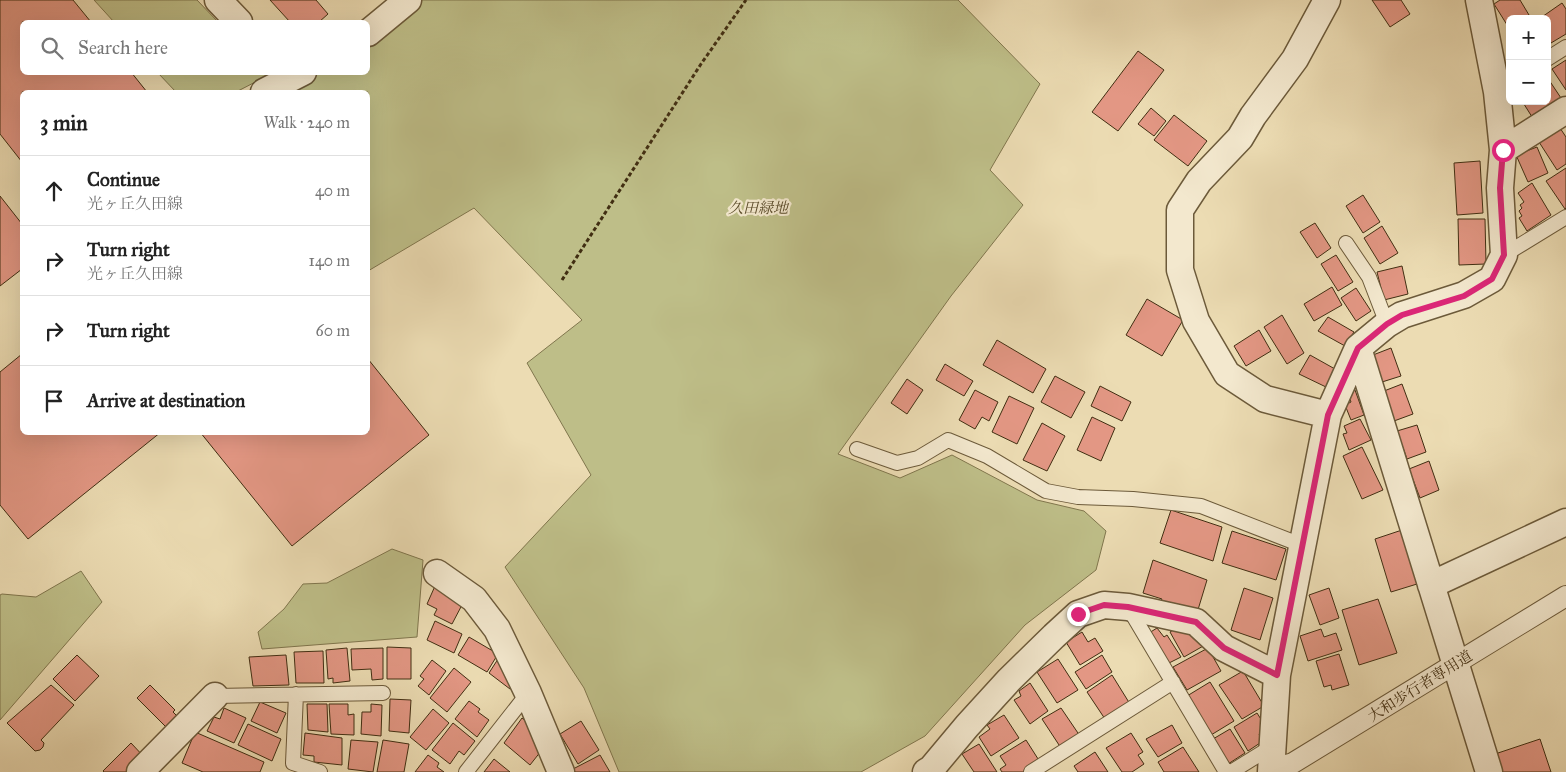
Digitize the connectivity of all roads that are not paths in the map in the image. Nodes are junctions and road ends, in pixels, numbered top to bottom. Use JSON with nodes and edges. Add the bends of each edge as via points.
{"nodes":[{"id":1,"x":218,"y":0,"type":"edge"},
{"id":2,"x":1327,"y":0,"type":"edge"},
{"id":3,"x":1479,"y":0,"type":"edge"},
{"id":4,"x":392,"y":4,"type":"edge"},
{"id":5,"x":237,"y":20,"type":"edge"},
{"id":6,"x":370,"y":30,"type":"edge"},
{"id":7,"x":1566,"y":47,"type":"edge"},
{"id":8,"x":1551,"y":56,"type":"edge"},
{"id":9,"x":293,"y":75,"type":"edge"},
{"id":10,"x":1503,"y":88,"type":"edge"},
{"id":11,"x":267,"y":90,"type":"edge"},
{"id":12,"x":1566,"y":110,"type":"edge"},
{"id":13,"x":1503,"y":150,"type":"junction"},
{"id":14,"x":1566,"y":217,"type":"edge"},
{"id":15,"x":1346,"y":243,"type":"dead end"},
{"id":16,"x":1504,"y":255,"type":"junction"},
{"id":17,"x":1387,"y":324,"type":"junction"},
{"id":18,"x":1358,"y":348,"type":"junction"},
{"id":19,"x":1328,"y":415,"type":"junction"},
{"id":20,"x":857,"y":449,"type":"dead end"},
{"id":21,"x":1566,"y":522,"type":"edge"},
{"id":22,"x":1304,"y":546,"type":"junction"},
{"id":23,"x":437,"y":573,"type":"dead end"},
{"id":24,"x":1431,"y":585,"type":"junction"},
{"id":25,"x":1566,"y":596,"type":"edge"},
{"id":26,"x":1128,"y":607,"type":"junction"},
{"id":27,"x":1456,"y":664,"type":"junction"},
{"id":28,"x":1277,"y":675,"type":"junction"},
{"id":29,"x":1173,"y":682,"type":"junction"},
{"id":30,"x":383,"y":693,"type":"dead end"},
{"id":31,"x":528,"y":693,"type":"junction"},
{"id":32,"x":296,"y":694,"type":"junction"},
{"id":33,"x":215,"y":696,"type":"joint"},
{"id":34,"x":1272,"y":762,"type":"edge"},
{"id":35,"x":140,"y":772,"type":"edge"},
{"id":36,"x":320,"y":772,"type":"edge"},
{"id":37,"x":466,"y":772,"type":"edge"},
{"id":38,"x":561,"y":772,"type":"edge"},
{"id":39,"x":926,"y":772,"type":"edge"},
{"id":40,"x":1031,"y":772,"type":"edge"},
{"id":41,"x":1226,"y":772,"type":"edge"},
{"id":42,"x":1231,"y":772,"type":"edge"},
{"id":43,"x":1490,"y":772,"type":"edge"}],
"edges":[{"from":1,"to":5,"type":"street"},
{"from":2,"to":19,"type":"street","via":[[1295,59],[1240,138],[1199,181],[1180,210],[1180,270],[1196,321],[1227,374],[1265,399]]},
{"from":3,"to":10,"type":"street"},
{"from":4,"to":6,"type":"street"},
{"from":7,"to":8,"type":"lane"},
{"from":9,"to":11,"type":"street"},
{"from":10,"to":13,"type":"street"},
{"from":12,"to":13,"type":"street"},
{"from":13,"to":16,"type":"street","via":[[1500,188]]},
{"from":14,"to":16,"type":"lane"},
{"from":15,"to":17,"type":"lane","via":[[1369,277]]},
{"from":16,"to":17,"type":"street","via":[[1492,279],[1485,284],[1464,296],[1402,315]]},
{"from":17,"to":18,"type":"street"},
{"from":18,"to":19,"type":"street"},
{"from":18,"to":24,"type":"street"},
{"from":19,"to":22,"type":"street"},
{"from":20,"to":22,"type":"lane","via":[[897,463],[918,458],[948,440],[987,456],[1046,491],[1078,497],[1201,506]]},
{"from":21,"to":24,"type":"street"},
{"from":22,"to":28,"type":"street"},
{"from":23,"to":31,"type":"street","via":[[474,598],[497,629]]},
{"from":24,"to":27,"type":"street"},
{"from":25,"to":27,"type":"street","name":"大和歩行者専用道"},
{"from":26,"to":28,"type":"street","via":[[1196,622],[1224,648]]},
{"from":26,"to":29,"type":"lane"},
{"from":26,"to":39,"type":"street","via":[[1104,605],[1078,614],[1009,680]]},
{"from":27,"to":34,"type":"street","name":"大和歩行者専用道","via":[[1294,763]]},
{"from":27,"to":43,"type":"street"},
{"from":28,"to":34,"type":"street"},
{"from":29,"to":40,"type":"lane"},
{"from":29,"to":41,"type":"lane"},
{"from":30,"to":32,"type":"lane"},
{"from":31,"to":37,"type":"lane"},
{"from":31,"to":38,"type":"street"},
{"from":32,"to":33,"type":"lane"},
{"from":32,"to":36,"type":"lane","via":[[293,763]]},
{"from":33,"to":35,"type":"street"},
{"from":34,"to":42,"type":"lane"}]}
